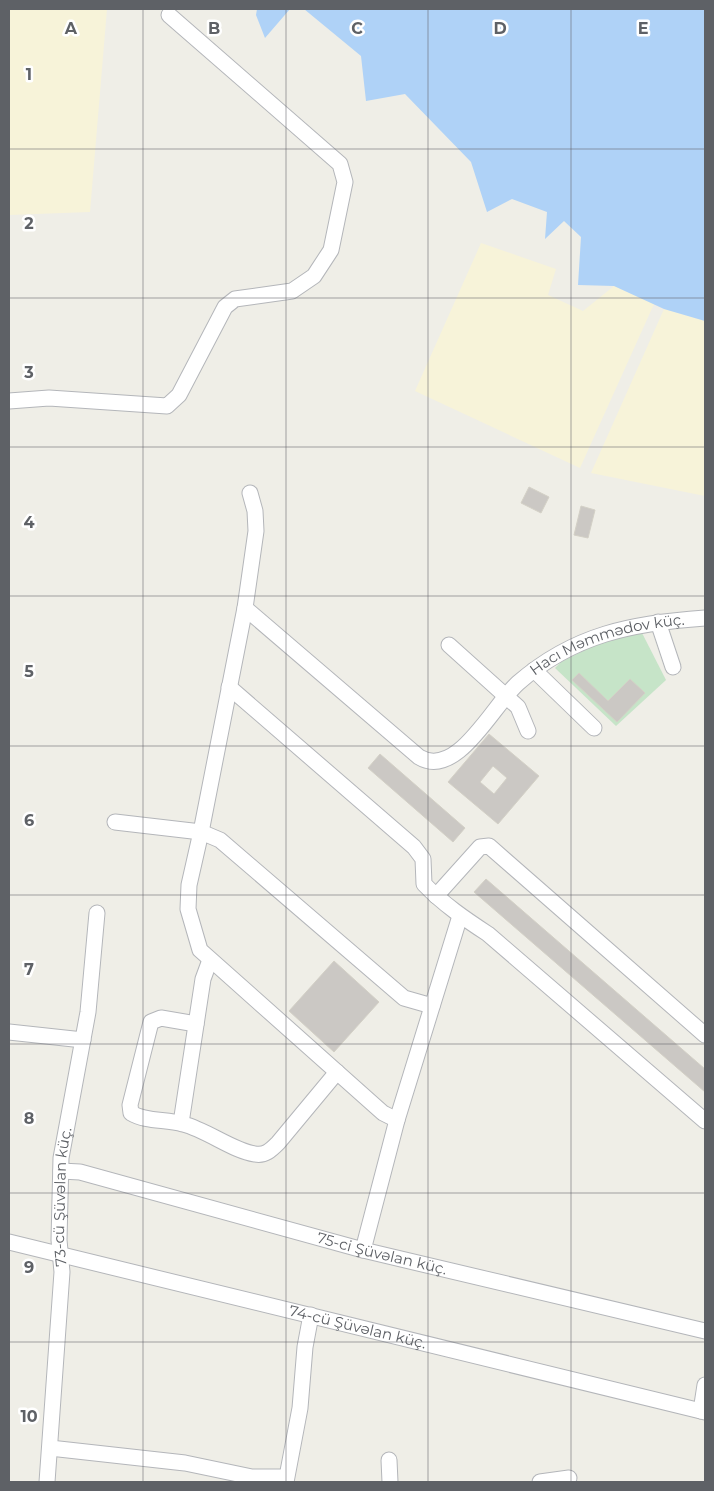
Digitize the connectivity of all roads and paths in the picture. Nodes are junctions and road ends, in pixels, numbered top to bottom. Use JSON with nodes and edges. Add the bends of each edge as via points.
{"nodes":[{"id":1,"x":169,"y":15,"type":"dead end"},
{"id":2,"x":9,"y":402,"type":"edge"},
{"id":3,"x":250,"y":493,"type":"dead end"},
{"id":4,"x":245,"y":608,"type":"junction"},
{"id":5,"x":705,"y":618,"type":"edge"},
{"id":6,"x":658,"y":622,"type":"junction"},
{"id":7,"x":449,"y":645,"type":"dead end"},
{"id":8,"x":673,"y":667,"type":"dead end"},
{"id":9,"x":534,"y":670,"type":"junction"},
{"id":10,"x":229,"y":687,"type":"junction"},
{"id":11,"x":506,"y":694,"type":"junction"},
{"id":12,"x":594,"y":728,"type":"dead end"},
{"id":13,"x":528,"y":731,"type":"dead end"},
{"id":14,"x":115,"y":822,"type":"dead end"},
{"id":15,"x":201,"y":832,"type":"junction"},
{"id":16,"x":436,"y":896,"type":"junction"},
{"id":17,"x":97,"y":913,"type":"dead end"},
{"id":18,"x":460,"y":916,"type":"junction"},
{"id":19,"x":210,"y":960,"type":"junction"},
{"id":20,"x":432,"y":1006,"type":"junction"},
{"id":21,"x":196,"y":1024,"type":"junction"},
{"id":22,"x":9,"y":1032,"type":"edge"},
{"id":23,"x":705,"y":1035,"type":"edge"},
{"id":24,"x":84,"y":1040,"type":"junction"},
{"id":25,"x":337,"y":1072,"type":"junction"},
{"id":26,"x":397,"y":1120,"type":"junction"},
{"id":27,"x":705,"y":1121,"type":"edge"},
{"id":28,"x":181,"y":1124,"type":"junction"},
{"id":29,"x":61,"y":1171,"type":"junction"},
{"id":30,"x":9,"y":1242,"type":"edge"},
{"id":31,"x":363,"y":1250,"type":"junction"},
{"id":32,"x":60,"y":1254,"type":"junction"},
{"id":33,"x":310,"y":1315,"type":"junction"},
{"id":34,"x":705,"y":1332,"type":"edge"},
{"id":35,"x":705,"y":1385,"type":"edge"},
{"id":36,"x":703,"y":1411,"type":"edge"},
{"id":37,"x":50,"y":1448,"type":"junction"},
{"id":38,"x":390,"y":1460,"type":"dead end"},
{"id":39,"x":569,"y":1478,"type":"dead end"},
{"id":40,"x":286,"y":1480,"type":"edge"},
{"id":41,"x":47,"y":1482,"type":"edge"},
{"id":42,"x":390,"y":1482,"type":"edge"},
{"id":43,"x":540,"y":1482,"type":"edge"}],
"edges":[{"from":1,"to":2,"type":"street","via":[[340,164],[345,182],[330,250],[314,276],[292,291],[235,299],[225,307],[179,395],[167,406],[49,398]]},
{"from":3,"to":4,"type":"street","via":[[256,531]]},
{"from":4,"to":10,"type":"street"},
{"from":4,"to":11,"type":"street","name":"Hacı Məmmədov küç.","via":[[427,762],[449,759],[460,753]]},
{"from":5,"to":6,"type":"street","name":"Hacı Məmmədov küç."},
{"from":6,"to":8,"type":"street"},
{"from":6,"to":9,"type":"street","name":"Hacı Məmmədov küç.","via":[[599,635],[562,652]]},
{"from":7,"to":11,"type":"street"},
{"from":9,"to":11,"type":"street","name":"Hacı Məmmədov küç."},
{"from":9,"to":12,"type":"street"},
{"from":10,"to":15,"type":"street"},
{"from":10,"to":16,"type":"street","via":[[414,847],[423,859],[424,884]]},
{"from":11,"to":13,"type":"street","via":[[522,712]]},
{"from":14,"to":15,"type":"street"},
{"from":15,"to":19,"type":"street","via":[[189,885],[188,909],[200,950]]},
{"from":15,"to":20,"type":"street","via":[[228,846],[404,998]]},
{"from":16,"to":18,"type":"street"},
{"from":16,"to":23,"type":"street","via":[[480,846],[489,846]]},
{"from":17,"to":24,"type":"street","name":"73-cü Şüvəlan küç."},
{"from":18,"to":20,"type":"street"},
{"from":18,"to":27,"type":"street","via":[[488,934]]},
{"from":19,"to":21,"type":"street","via":[[203,979]]},
{"from":19,"to":25,"type":"street"},
{"from":20,"to":26,"type":"street"},
{"from":21,"to":28,"type":"street"},
{"from":21,"to":28,"type":"street","via":[[161,1018],[151,1022],[130,1105],[131,1113],[138,1117]]},
{"from":22,"to":24,"type":"street"},
{"from":24,"to":29,"type":"street","name":"73-cü Şüvəlan küç.","via":[[63,1144]]},
{"from":25,"to":26,"type":"street","via":[[383,1113]]},
{"from":25,"to":28,"type":"street","via":[[278,1143],[263,1154],[248,1153],[200,1129]]},
{"from":26,"to":31,"type":"street"},
{"from":29,"to":31,"type":"street","name":"75-ci Şüvəlan küç.","via":[[80,1172]]},
{"from":29,"to":32,"type":"street","name":"73-cü Şüvəlan küç."},
{"from":30,"to":32,"type":"street","name":"74-cü Şüvəlan küç."},
{"from":31,"to":34,"type":"street","name":"75-ci Şüvəlan küç."},
{"from":32,"to":33,"type":"street","name":"74-cü Şüvəlan küç."},
{"from":32,"to":37,"type":"street","name":"73-cü Şüvəlan küç.","via":[[62,1272]]},
{"from":33,"to":36,"type":"street","name":"74-cü Şüvəlan küç."},
{"from":33,"to":40,"type":"street","via":[[300,1408]]},
{"from":35,"to":36,"type":"street"},
{"from":37,"to":40,"type":"street","via":[[185,1463],[252,1477]]},
{"from":37,"to":41,"type":"street","name":"73-cü Şüvəlan küç."},
{"from":38,"to":42,"type":"street"},
{"from":39,"to":43,"type":"street"}]}
